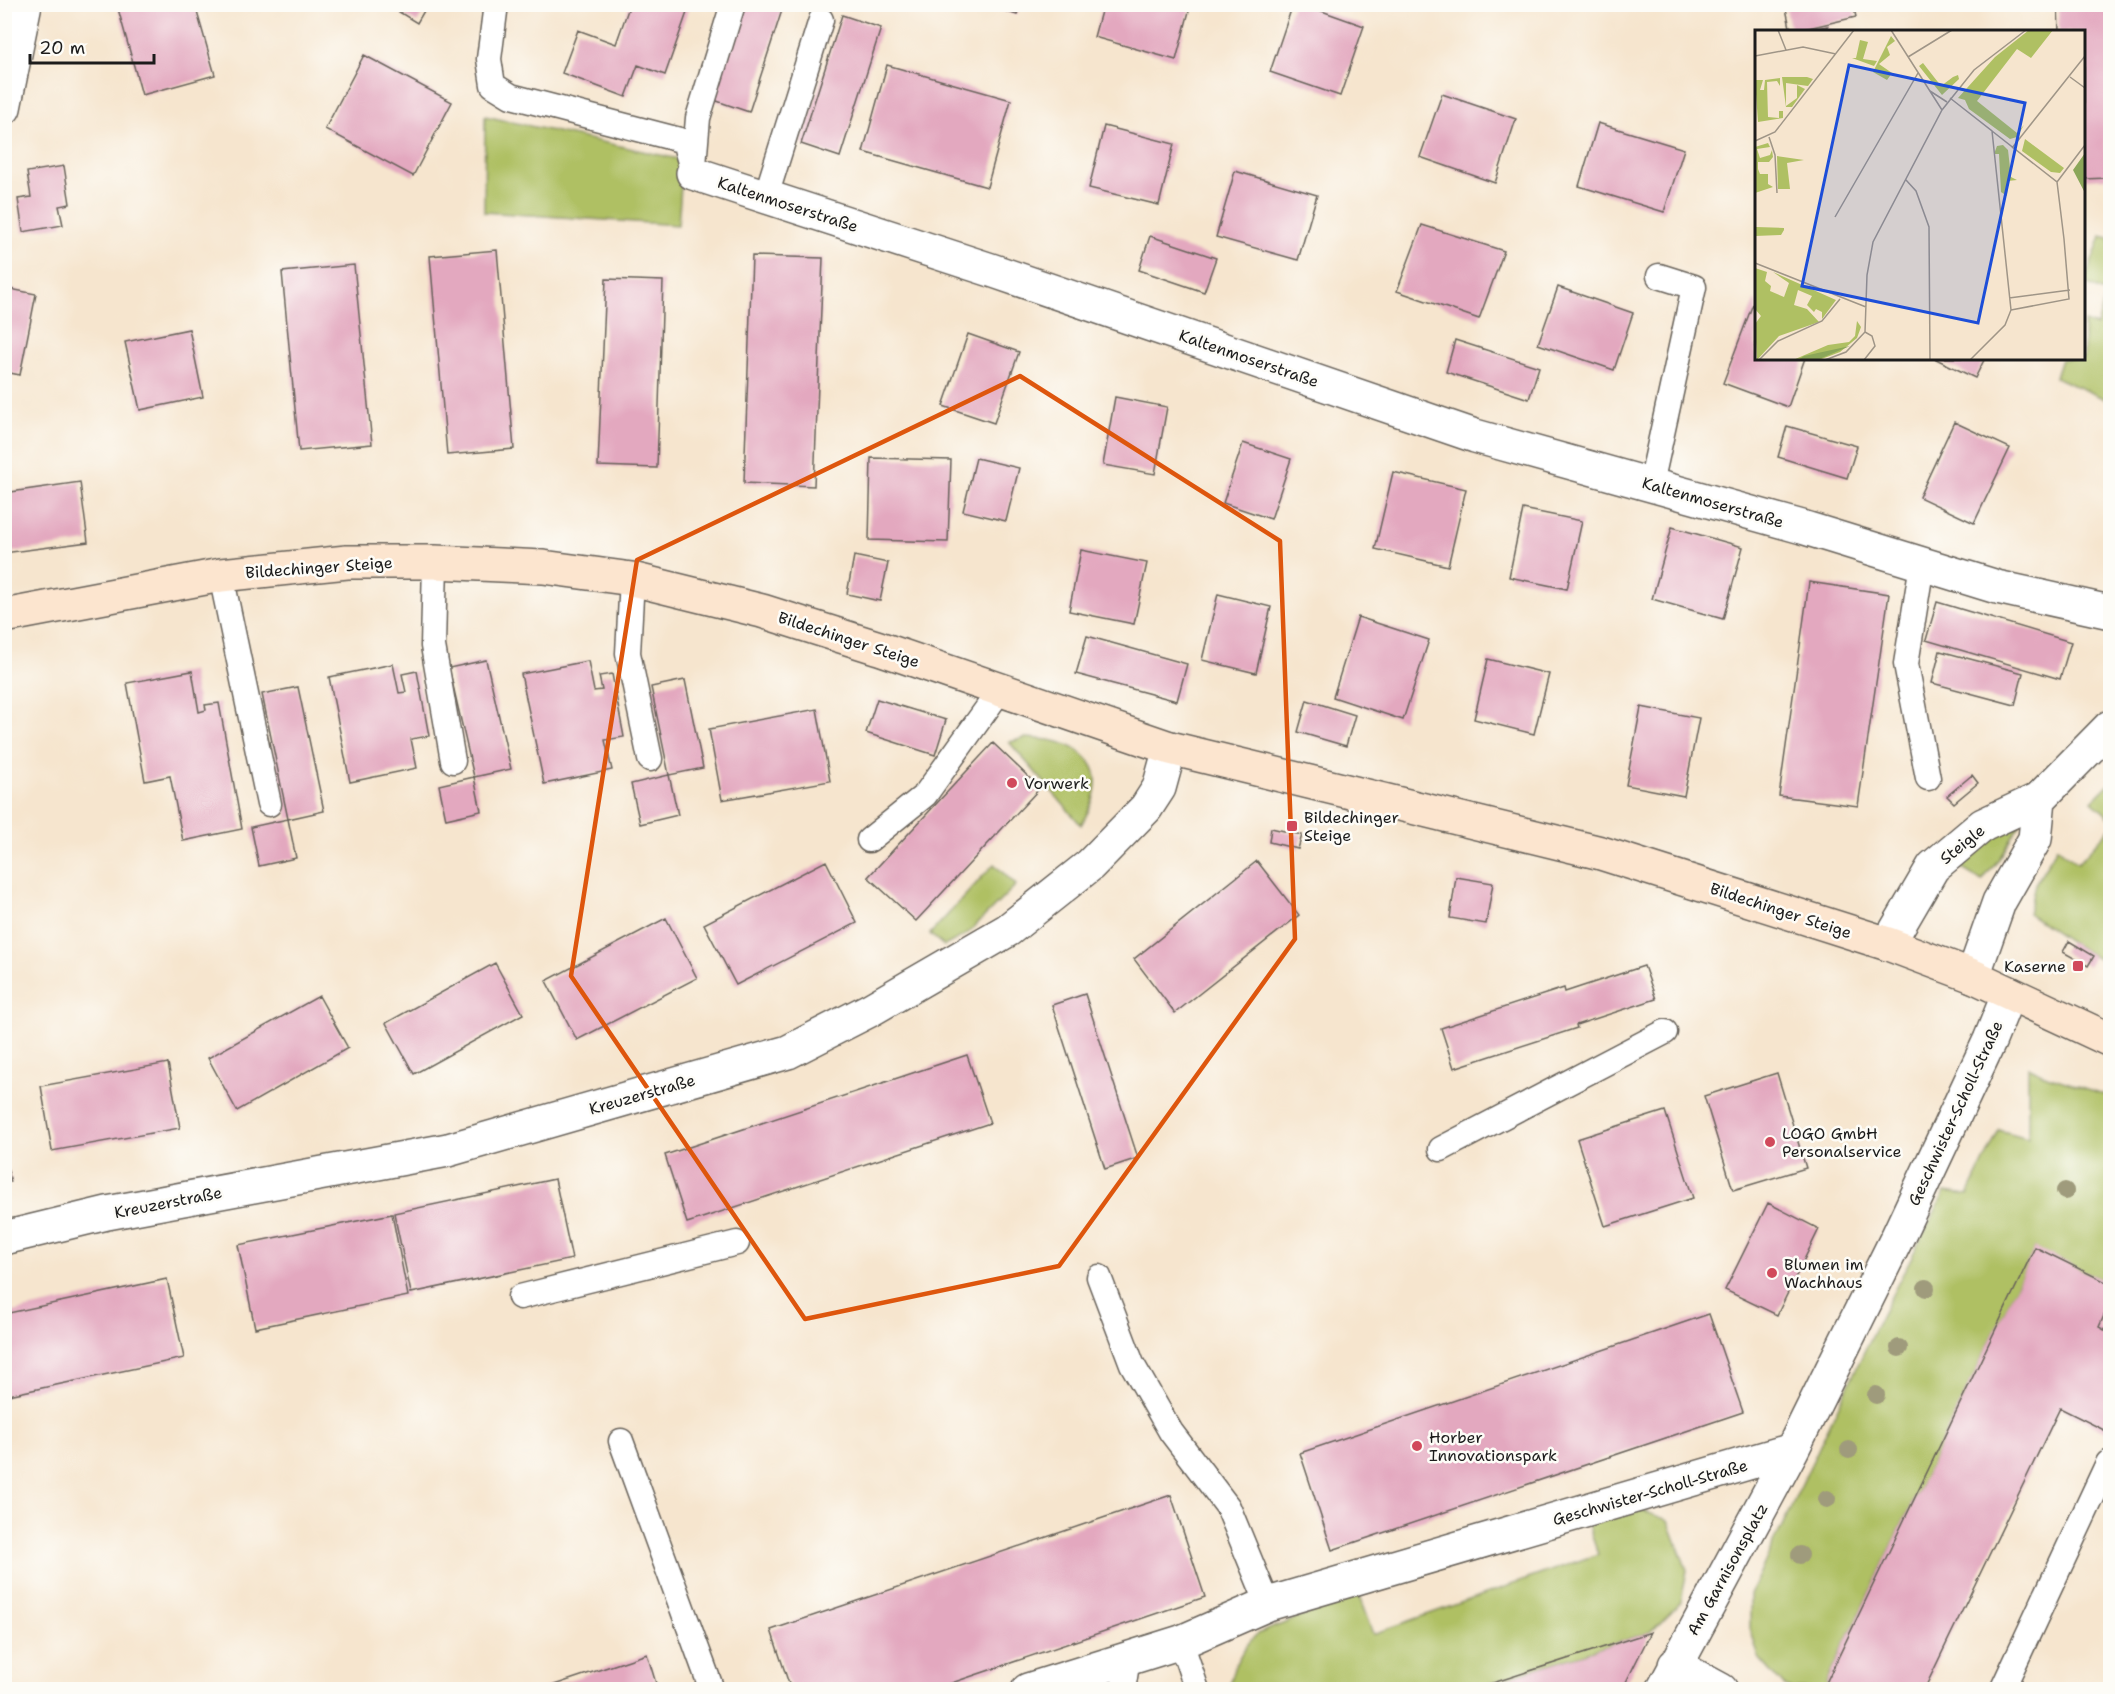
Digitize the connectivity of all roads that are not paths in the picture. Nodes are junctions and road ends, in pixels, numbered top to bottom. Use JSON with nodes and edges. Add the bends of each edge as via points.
{"nodes":[{"id":1,"x":25,"y":4,"type":"edge"},
{"id":2,"x":496,"y":4,"type":"edge"},
{"id":3,"x":733,"y":4,"type":"edge"},
{"id":4,"x":820,"y":20,"type":"dead end"},
{"id":5,"x":4,"y":108,"type":"edge"},
{"id":6,"x":693,"y":173,"type":"junction"},
{"id":7,"x":766,"y":196,"type":"junction"},
{"id":8,"x":1659,"y":276,"type":"dead end"},
{"id":9,"x":1651,"y":484,"type":"junction"},
{"id":10,"x":435,"y":562,"type":"junction"},
{"id":11,"x":1922,"y":564,"type":"junction"},
{"id":12,"x":221,"y":575,"type":"junction"},
{"id":13,"x":632,"y":579,"type":"junction"},
{"id":14,"x":2110,"y":612,"type":"edge"},
{"id":15,"x":4,"y":616,"type":"edge"},
{"id":16,"x":1001,"y":689,"type":"junction"},
{"id":17,"x":2110,"y":727,"type":"edge"},
{"id":18,"x":1170,"y":748,"type":"junction"},
{"id":19,"x":650,"y":759,"type":"dead end"},
{"id":20,"x":453,"y":761,"type":"dead end"},
{"id":21,"x":1928,"y":778,"type":"dead end"},
{"id":22,"x":2039,"y":799,"type":"junction"},
{"id":23,"x":269,"y":804,"type":"dead end"},
{"id":24,"x":869,"y":840,"type":"dead end"},
{"id":25,"x":1888,"y":944,"type":"junction"},
{"id":26,"x":1972,"y":976,"type":"junction"},
{"id":27,"x":2009,"y":993,"type":"junction"},
{"id":28,"x":1665,"y":1032,"type":"dead end"},
{"id":29,"x":2110,"y":1040,"type":"edge"},
{"id":30,"x":1441,"y":1149,"type":"dead end"},
{"id":31,"x":4,"y":1238,"type":"edge"},
{"id":32,"x":737,"y":1243,"type":"dead end"},
{"id":33,"x":1099,"y":1276,"type":"dead end"},
{"id":34,"x":520,"y":1296,"type":"dead end"},
{"id":35,"x":621,"y":1441,"type":"dead end"},
{"id":36,"x":1792,"y":1450,"type":"junction"},
{"id":37,"x":2108,"y":1463,"type":"dead end"},
{"id":38,"x":1268,"y":1604,"type":"junction"},
{"id":39,"x":1181,"y":1642,"type":"junction"},
{"id":40,"x":1125,"y":1674,"type":"edge"},
{"id":41,"x":1669,"y":1677,"type":"edge"},
{"id":42,"x":712,"y":1689,"type":"edge"},
{"id":43,"x":1028,"y":1689,"type":"edge"},
{"id":44,"x":1197,"y":1689,"type":"edge"},
{"id":45,"x":1721,"y":1689,"type":"edge"},
{"id":46,"x":2002,"y":1689,"type":"edge"}],
"edges":[{"from":1,"to":5,"type":"street"},
{"from":2,"to":6,"type":"lane","via":[[489,59],[493,85],[511,96],[684,141]]},
{"from":3,"to":6,"type":"lane","via":[[698,118]]},
{"from":4,"to":7,"type":"lane"},
{"from":6,"to":7,"type":"street","name":"Kaltenmoserstraße"},
{"from":7,"to":9,"type":"street","name":"Kaltenmoserstraße","via":[[1475,435]]},
{"from":8,"to":9,"type":"lane","via":[[1694,287]]},
{"from":9,"to":11,"type":"street","name":"Kaltenmoserstraße"},
{"from":10,"to":12,"type":"street","name":"Bildechinger Steige","via":[[347,562]]},
{"from":10,"to":13,"type":"street","name":"Bildechinger Steige","via":[[543,567]]},
{"from":10,"to":20,"type":"lane","via":[[433,646]]},
{"from":11,"to":14,"type":"street","name":"Kaltenmoserstraße","via":[[1997,587]]},
{"from":11,"to":21,"type":"lane","via":[[1906,664]]},
{"from":12,"to":15,"type":"street","name":"Bildechinger Steige"},
{"from":12,"to":23,"type":"lane"},
{"from":13,"to":16,"type":"street","name":"Bildechinger Steige","via":[[762,611]]},
{"from":13,"to":19,"type":"lane","via":[[628,653]]},
{"from":16,"to":18,"type":"street","name":"Bildechinger Steige"},
{"from":16,"to":24,"type":"lane","via":[[925,795]]},
{"from":17,"to":22,"type":"street","name":"Steigle"},
{"from":18,"to":25,"type":"street","name":"Bildechinger Steige","via":[[1601,853]]},
{"from":18,"to":31,"type":"street","name":"Kreuzerstraße","via":[[1159,788],[1146,808],[1090,866],[1008,930],[870,1010],[788,1052],[448,1150],[107,1213]]},
{"from":22,"to":25,"type":"street","name":"Steigle","via":[[1983,825],[1933,867]]},
{"from":22,"to":26,"type":"street","via":[[2035,838],[1999,902]]},
{"from":25,"to":26,"type":"street","name":"Bildechinger Steige"},
{"from":26,"to":27,"type":"street","name":"Bildechinger Steige"},
{"from":27,"to":29,"type":"street","name":"Bildechinger Steige"},
{"from":27,"to":36,"type":"street","name":"Geschwister-Scholl-Straße","via":[[1898,1236]]},
{"from":28,"to":30,"type":"lane"},
{"from":32,"to":34,"type":"lane"},
{"from":33,"to":38,"type":"lane","via":[[1132,1364],[1171,1432],[1228,1507]]},
{"from":35,"to":42,"type":"lane"},
{"from":36,"to":38,"type":"street","name":"Geschwister-Scholl-Straße"},
{"from":36,"to":41,"type":"street","name":"Am Garnisonsplatz"},
{"from":37,"to":46,"type":"lane"},
{"from":38,"to":39,"type":"street","name":"Geschwister-Scholl-Straße"},
{"from":39,"to":40,"type":"street","name":"Geschwister-Scholl-Straße"},
{"from":39,"to":44,"type":"lane"},
{"from":40,"to":43,"type":"street","name":"Geschwister-Scholl-Straße"},
{"from":41,"to":45,"type":"street"}]}
